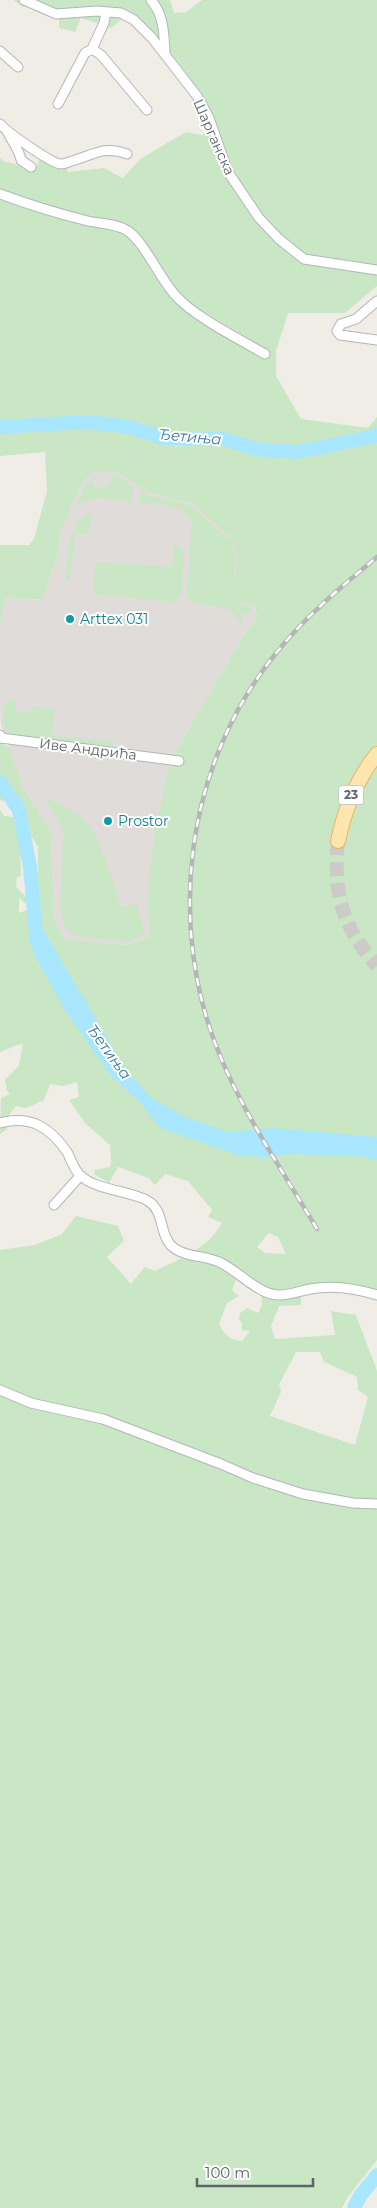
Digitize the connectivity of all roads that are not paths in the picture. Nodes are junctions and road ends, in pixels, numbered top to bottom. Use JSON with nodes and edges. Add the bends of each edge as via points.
{"nodes":[{"id":1,"x":24,"y":0,"type":"edge"},
{"id":2,"x":151,"y":0,"type":"edge"},
{"id":3,"x":106,"y":12,"type":"junction"},
{"id":4,"x":92,"y":50,"type":"junction"},
{"id":5,"x":0,"y":51,"type":"edge"},
{"id":6,"x":165,"y":53,"type":"junction"},
{"id":7,"x":18,"y":66,"type":"dead end"},
{"id":8,"x":58,"y":104,"type":"dead end"},
{"id":9,"x":147,"y":110,"type":"dead end"},
{"id":10,"x":3,"y":127,"type":"edge"},
{"id":11,"x":127,"y":154,"type":"dead end"},
{"id":12,"x":31,"y":167,"type":"dead end"},
{"id":13,"x":0,"y":194,"type":"edge"},
{"id":14,"x":377,"y":270,"type":"edge"},
{"id":15,"x":377,"y":301,"type":"edge"},
{"id":16,"x":377,"y":340,"type":"edge"},
{"id":17,"x":265,"y":354,"type":"dead end"},
{"id":18,"x":0,"y":736,"type":"edge"},
{"id":19,"x":377,"y":754,"type":"edge"},
{"id":20,"x":179,"y":761,"type":"dead end"},
{"id":21,"x":338,"y":841,"type":"tunnel mouth"},
{"id":22,"x":0,"y":1123,"type":"edge"},
{"id":23,"x":80,"y":1176,"type":"junction"},
{"id":24,"x":54,"y":1205,"type":"dead end"},
{"id":25,"x":377,"y":1294,"type":"edge"},
{"id":26,"x":0,"y":1390,"type":"edge"},
{"id":27,"x":377,"y":1504,"type":"edge"}],
"edges":[{"from":1,"to":3,"type":"street","name":"Шарганска","via":[[56,14]]},
{"from":2,"to":6,"type":"street","via":[[163,24]]},
{"from":3,"to":4,"type":"street"},
{"from":3,"to":6,"type":"street","name":"Шарганска","via":[[121,13],[134,20]]},
{"from":4,"to":8,"type":"street","via":[[85,53]]},
{"from":4,"to":9,"type":"street","via":[[101,55]]},
{"from":5,"to":7,"type":"street"},
{"from":6,"to":14,"type":"street","name":"Шарганска","via":[[209,118],[228,172],[278,240],[304,259]]},
{"from":10,"to":11,"type":"street","via":[[43,153],[51,162],[61,164],[113,149]]},
{"from":10,"to":12,"type":"street","via":[[21,160]]},
{"from":13,"to":17,"type":"street","via":[[128,231],[176,297],[193,312]]},
{"from":15,"to":16,"type":"street","via":[[356,319],[341,324],[338,331],[340,335]]},
{"from":18,"to":20,"type":"street","name":"Иве Андрића"},
{"from":19,"to":21,"type":"main road","number":"23","via":[[353,791]]},
{"from":22,"to":23,"type":"street","via":[[10,1120],[33,1122],[51,1133]]},
{"from":23,"to":24,"type":"street"},
{"from":23,"to":25,"type":"street","via":[[147,1200],[158,1212],[165,1238],[176,1250],[220,1262],[270,1294],[336,1286]]},
{"from":26,"to":27,"type":"street","via":[[31,1403],[103,1419],[253,1478],[303,1494]]}]}
